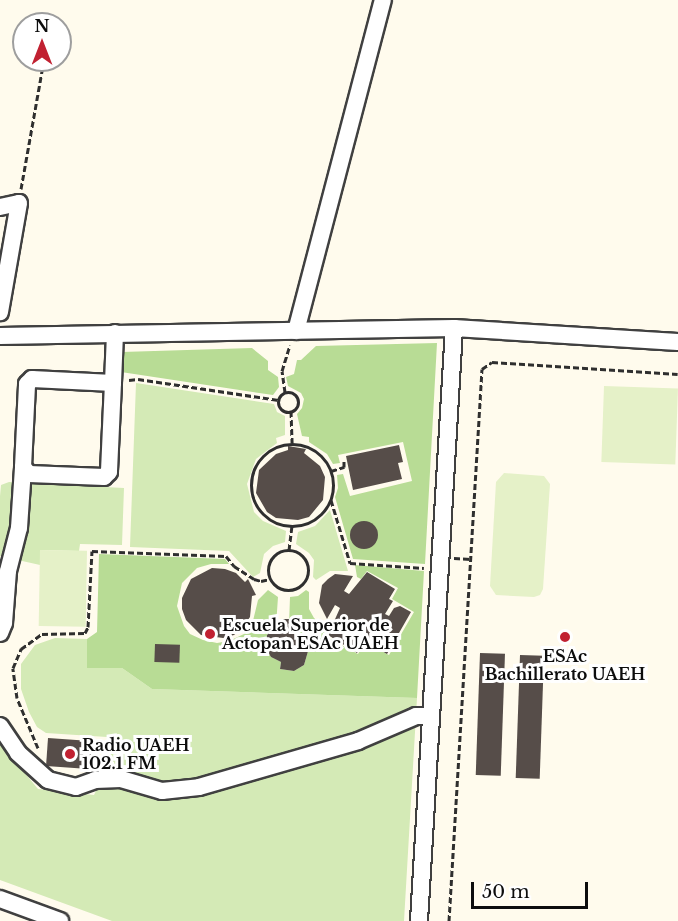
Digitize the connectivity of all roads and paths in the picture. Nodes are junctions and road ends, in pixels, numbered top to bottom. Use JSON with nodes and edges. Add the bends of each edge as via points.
{"nodes":[{"id":1,"x":383,"y":0,"type":"edge"},
{"id":2,"x":42,"y":72,"type":"edge"},
{"id":3,"x":18,"y":203,"type":"junction"},
{"id":4,"x":0,"y":207,"type":"edge"},
{"id":5,"x":0,"y":312,"type":"edge"},
{"id":6,"x":454,"y":328,"type":"junction"},
{"id":7,"x":296,"y":331,"type":"junction"},
{"id":8,"x":115,"y":333,"type":"junction"},
{"id":9,"x":0,"y":336,"type":"edge"},
{"id":10,"x":678,"y":342,"type":"edge"},
{"id":11,"x":678,"y":374,"type":"edge"},
{"id":12,"x":113,"y":383,"type":"junction"},
{"id":13,"x":285,"y":392,"type":"junction"},
{"id":14,"x":278,"y":399,"type":"junction"},
{"id":15,"x":291,"y":411,"type":"junction"},
{"id":16,"x":292,"y":443,"type":"junction"},
{"id":17,"x":344,"y":459,"type":"dead end"},
{"id":18,"x":23,"y":468,"type":"junction"},
{"id":19,"x":331,"y":471,"type":"junction"},
{"id":20,"x":331,"y":500,"type":"junction"},
{"id":21,"x":292,"y":525,"type":"junction"},
{"id":22,"x":289,"y":550,"type":"junction"},
{"id":23,"x":424,"y":568,"type":"dead end"},
{"id":24,"x":270,"y":579,"type":"junction"},
{"id":25,"x":0,"y":633,"type":"edge"},
{"id":26,"x":431,"y":716,"type":"junction"},
{"id":27,"x":0,"y":726,"type":"edge"},
{"id":28,"x":39,"y":748,"type":"dead end"},
{"id":29,"x":0,"y":899,"type":"edge"},
{"id":30,"x":60,"y":921,"type":"edge"},
{"id":31,"x":419,"y":921,"type":"edge"},
{"id":32,"x":449,"y":921,"type":"edge"}],
"edges":[{"from":1,"to":7,"type":"street"},
{"from":2,"to":3,"type":"path"},
{"from":3,"to":4,"type":"street"},
{"from":3,"to":5,"type":"street"},
{"from":6,"to":7,"type":"street"},
{"from":6,"to":10,"type":"street"},
{"from":6,"to":26,"type":"street"},
{"from":7,"to":8,"type":"street"},
{"from":7,"to":13,"type":"path","via":[[284,360]]},
{"from":8,"to":9,"type":"street"},
{"from":8,"to":12,"type":"street"},
{"from":11,"to":32,"type":"path","via":[[492,362],[482,369]]},
{"from":12,"to":14,"type":"path","via":[[138,379]]},
{"from":12,"to":18,"type":"street","via":[[32,379],[27,384]]},
{"from":12,"to":18,"type":"street","via":[[109,472],[104,477],[29,474]]},
{"from":13,"to":14,"type":"path"},
{"from":13,"to":15,"type":"path","via":[[296,396],[297,404]]},
{"from":14,"to":15,"type":"path","via":[[280,408]]},
{"from":15,"to":16,"type":"path"},
{"from":16,"to":19,"type":"path","via":[[317,452]]},
{"from":16,"to":21,"type":"path","via":[[267,452],[252,473],[251,486],[261,512],[272,521]]},
{"from":17,"to":19,"type":"path","via":[[344,467]]},
{"from":18,"to":25,"type":"street","via":[[19,528],[8,571]]},
{"from":19,"to":20,"type":"path"},
{"from":20,"to":21,"type":"path","via":[[313,521]]},
{"from":20,"to":23,"type":"path","via":[[350,563]]},
{"from":21,"to":22,"type":"path"},
{"from":22,"to":24,"type":"path","via":[[272,558]]},
{"from":22,"to":24,"type":"path","via":[[305,560],[306,579],[290,590],[277,587]]},
{"from":24,"to":28,"type":"path","via":[[254,579],[226,556],[92,551],[85,633],[42,634],[21,649],[13,668],[17,698]]},
{"from":26,"to":27,"type":"street","via":[[416,716],[358,741],[199,787],[162,791],[121,779],[95,780],[76,787],[48,780],[18,753]]},
{"from":26,"to":31,"type":"street"},
{"from":29,"to":30,"type":"street"}]}
